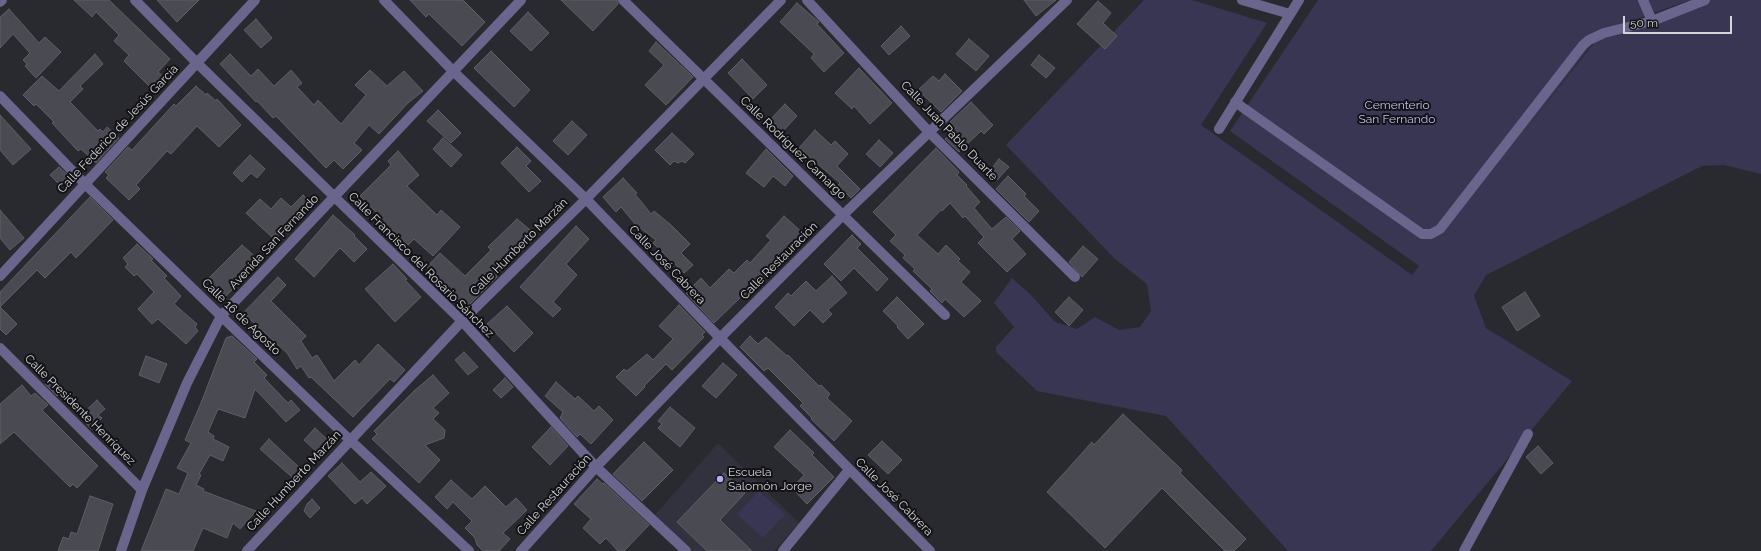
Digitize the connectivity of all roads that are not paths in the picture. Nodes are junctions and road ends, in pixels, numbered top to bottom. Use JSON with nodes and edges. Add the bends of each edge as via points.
{"nodes":[{"id":1,"x":135,"y":0,"type":"edge"},
{"id":2,"x":255,"y":0,"type":"edge"},
{"id":3,"x":384,"y":0,"type":"edge"},
{"id":4,"x":521,"y":0,"type":"edge"},
{"id":5,"x":623,"y":0,"type":"edge"},
{"id":6,"x":781,"y":0,"type":"edge"},
{"id":7,"x":807,"y":0,"type":"edge"},
{"id":8,"x":1067,"y":0,"type":"edge"},
{"id":9,"x":1242,"y":0,"type":"edge"},
{"id":10,"x":1299,"y":0,"type":"edge"},
{"id":11,"x":1643,"y":0,"type":"edge"},
{"id":12,"x":1705,"y":0,"type":"edge"},
{"id":13,"x":1290,"y":14,"type":"junction"},
{"id":14,"x":1652,"y":21,"type":"junction"},
{"id":15,"x":197,"y":63,"type":"junction"},
{"id":16,"x":453,"y":71,"type":"junction"},
{"id":17,"x":704,"y":80,"type":"junction"},
{"id":18,"x":0,"y":96,"type":"edge"},
{"id":19,"x":1235,"y":102,"type":"junction"},
{"id":20,"x":1219,"y":130,"type":"dead end"},
{"id":21,"x":929,"y":132,"type":"junction"},
{"id":22,"x":85,"y":184,"type":"junction"},
{"id":23,"x":334,"y":197,"type":"junction"},
{"id":24,"x":586,"y":199,"type":"junction"},
{"id":25,"x":843,"y":215,"type":"junction"},
{"id":26,"x":0,"y":276,"type":"edge"},
{"id":27,"x":1075,"y":277,"type":"dead end"},
{"id":28,"x":945,"y":315,"type":"dead end"},
{"id":29,"x":221,"y":316,"type":"junction"},
{"id":30,"x":462,"y":322,"type":"junction"},
{"id":31,"x":720,"y":338,"type":"junction"},
{"id":32,"x":0,"y":348,"type":"edge"},
{"id":33,"x":1528,"y":434,"type":"dead end"},
{"id":34,"x":350,"y":440,"type":"junction"},
{"id":35,"x":596,"y":467,"type":"junction"},
{"id":36,"x":849,"y":470,"type":"junction"},
{"id":37,"x":142,"y":490,"type":"junction"},
{"id":38,"x":122,"y":551,"type":"edge"},
{"id":39,"x":247,"y":551,"type":"edge"},
{"id":40,"x":469,"y":551,"type":"edge"},
{"id":41,"x":521,"y":551,"type":"edge"},
{"id":42,"x":686,"y":551,"type":"edge"},
{"id":43,"x":783,"y":551,"type":"edge"},
{"id":44,"x":930,"y":551,"type":"edge"},
{"id":45,"x":1464,"y":551,"type":"edge"}],
"edges":[{"from":1,"to":15,"type":"street","name":"Calle Francisco del Rosario Sánchez"},
{"from":2,"to":15,"type":"street","name":"Calle Federico de Jesús García"},
{"from":3,"to":16,"type":"street","name":"Calle José Cabrera"},
{"from":4,"to":16,"type":"street","name":"Avenida San Fernando"},
{"from":5,"to":17,"type":"street","name":"Calle Rodríguez Camargo"},
{"from":6,"to":17,"type":"street","name":"Calle Humberto Marzán"},
{"from":7,"to":21,"type":"street","name":"Calle Juan Pablo Duarte"},
{"from":8,"to":21,"type":"street","name":"Calle Restauración"},
{"from":9,"to":13,"type":"street"},
{"from":10,"to":13,"type":"street"},
{"from":11,"to":14,"type":"street"},
{"from":12,"to":14,"type":"street"},
{"from":13,"to":19,"type":"street"},
{"from":14,"to":19,"type":"street","via":[[1595,36],[1583,45],[1440,229],[1431,234],[1422,234]]},
{"from":15,"to":22,"type":"street","name":"Calle Federico de Jesús García"},
{"from":15,"to":23,"type":"street","name":"Calle Francisco del Rosario Sánchez"},
{"from":16,"to":23,"type":"street","name":"Avenida San Fernando"},
{"from":16,"to":24,"type":"street","name":"Calle José Cabrera"},
{"from":17,"to":24,"type":"street","name":"Calle Humberto Marzán"},
{"from":17,"to":25,"type":"street","name":"Calle Rodríguez Camargo"},
{"from":18,"to":22,"type":"street","name":"Calle 16 de Agosto"},
{"from":19,"to":20,"type":"street"},
{"from":21,"to":25,"type":"street","name":"Calle Restauración"},
{"from":21,"to":27,"type":"street","name":"Calle Juan Pablo Duarte"},
{"from":22,"to":26,"type":"street","name":"Calle Federico de Jesús García"},
{"from":22,"to":29,"type":"street","name":"Calle 16 de Agosto"},
{"from":23,"to":29,"type":"street","name":"Avenida San Fernando"},
{"from":23,"to":30,"type":"street","name":"Calle Francisco del Rosario Sánchez"},
{"from":24,"to":30,"type":"street","name":"Calle Humberto Marzán"},
{"from":24,"to":31,"type":"street","name":"Calle José Cabrera"},
{"from":25,"to":28,"type":"street","name":"Calle Rodríguez Camargo"},
{"from":25,"to":31,"type":"street","name":"Calle Restauración"},
{"from":29,"to":34,"type":"street","name":"Calle 16 de Agosto"},
{"from":29,"to":37,"type":"street","name":"Avenida San Fernando","via":[[187,383]]},
{"from":30,"to":34,"type":"street","name":"Calle Humberto Marzán"},
{"from":30,"to":35,"type":"street","name":"Calle Francisco del Rosario Sánchez"},
{"from":31,"to":35,"type":"street","name":"Calle Restauración"},
{"from":31,"to":36,"type":"street","name":"Calle José Cabrera"},
{"from":32,"to":37,"type":"street","name":"Calle Presidente Henríquez"},
{"from":33,"to":45,"type":"street"},
{"from":34,"to":39,"type":"street","name":"Calle Humberto Marzán"},
{"from":34,"to":40,"type":"street","name":"Calle 16 de Agosto"},
{"from":35,"to":41,"type":"street","name":"Calle Restauración"},
{"from":35,"to":42,"type":"street","name":"Calle Francisco del Rosario Sánchez"},
{"from":36,"to":43,"type":"street"},
{"from":36,"to":44,"type":"street","name":"Calle José Cabrera"},
{"from":37,"to":38,"type":"street","name":"Avenida San Fernando"}]}
